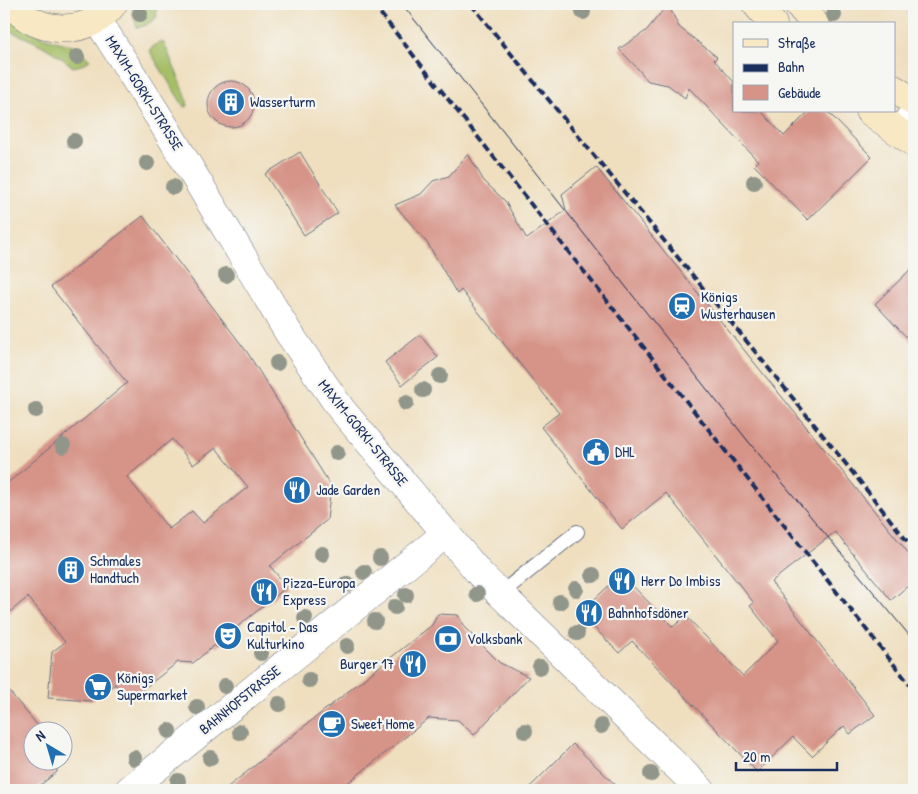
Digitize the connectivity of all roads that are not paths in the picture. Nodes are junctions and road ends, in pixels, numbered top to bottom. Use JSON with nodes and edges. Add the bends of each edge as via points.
{"nodes":[{"id":1,"x":12,"y":4,"type":"edge"},
{"id":2,"x":756,"y":4,"type":"edge"},
{"id":3,"x":798,"y":4,"type":"edge"},
{"id":4,"x":105,"y":11,"type":"edge"},
{"id":5,"x":771,"y":22,"type":"edge"},
{"id":6,"x":814,"y":22,"type":"edge"},
{"id":7,"x":896,"y":90,"type":"edge"},
{"id":8,"x":914,"y":102,"type":"edge"},
{"id":9,"x":871,"y":112,"type":"edge"},
{"id":10,"x":910,"y":129,"type":"edge"},
{"id":11,"x":577,"y":532,"type":"dead end"},
{"id":12,"x":444,"y":535,"type":"junction"},
{"id":13,"x":500,"y":594,"type":"junction"},
{"id":14,"x":129,"y":790,"type":"edge"},
{"id":15,"x":701,"y":790,"type":"edge"}],
"edges":[{"from":1,"to":4,"type":"main road","via":[[31,21],[65,29],[82,26]]},
{"from":2,"to":5,"type":"main road"},
{"from":3,"to":6,"type":"main road"},
{"from":4,"to":12,"type":"street","name":"MAXIM-GORKI-STRASSE","via":[[173,139],[288,332],[319,378]]},
{"from":7,"to":8,"type":"main road"},
{"from":9,"to":10,"type":"main road"},
{"from":11,"to":13,"type":"lane"},
{"from":12,"to":13,"type":"street","name":"MAXIM-GORKI-STRASSE"},
{"from":12,"to":14,"type":"street","name":"BAHNHOFSTRASSE"},
{"from":13,"to":15,"type":"street","name":"MAXIM-GORKI-STRASSE"}]}
